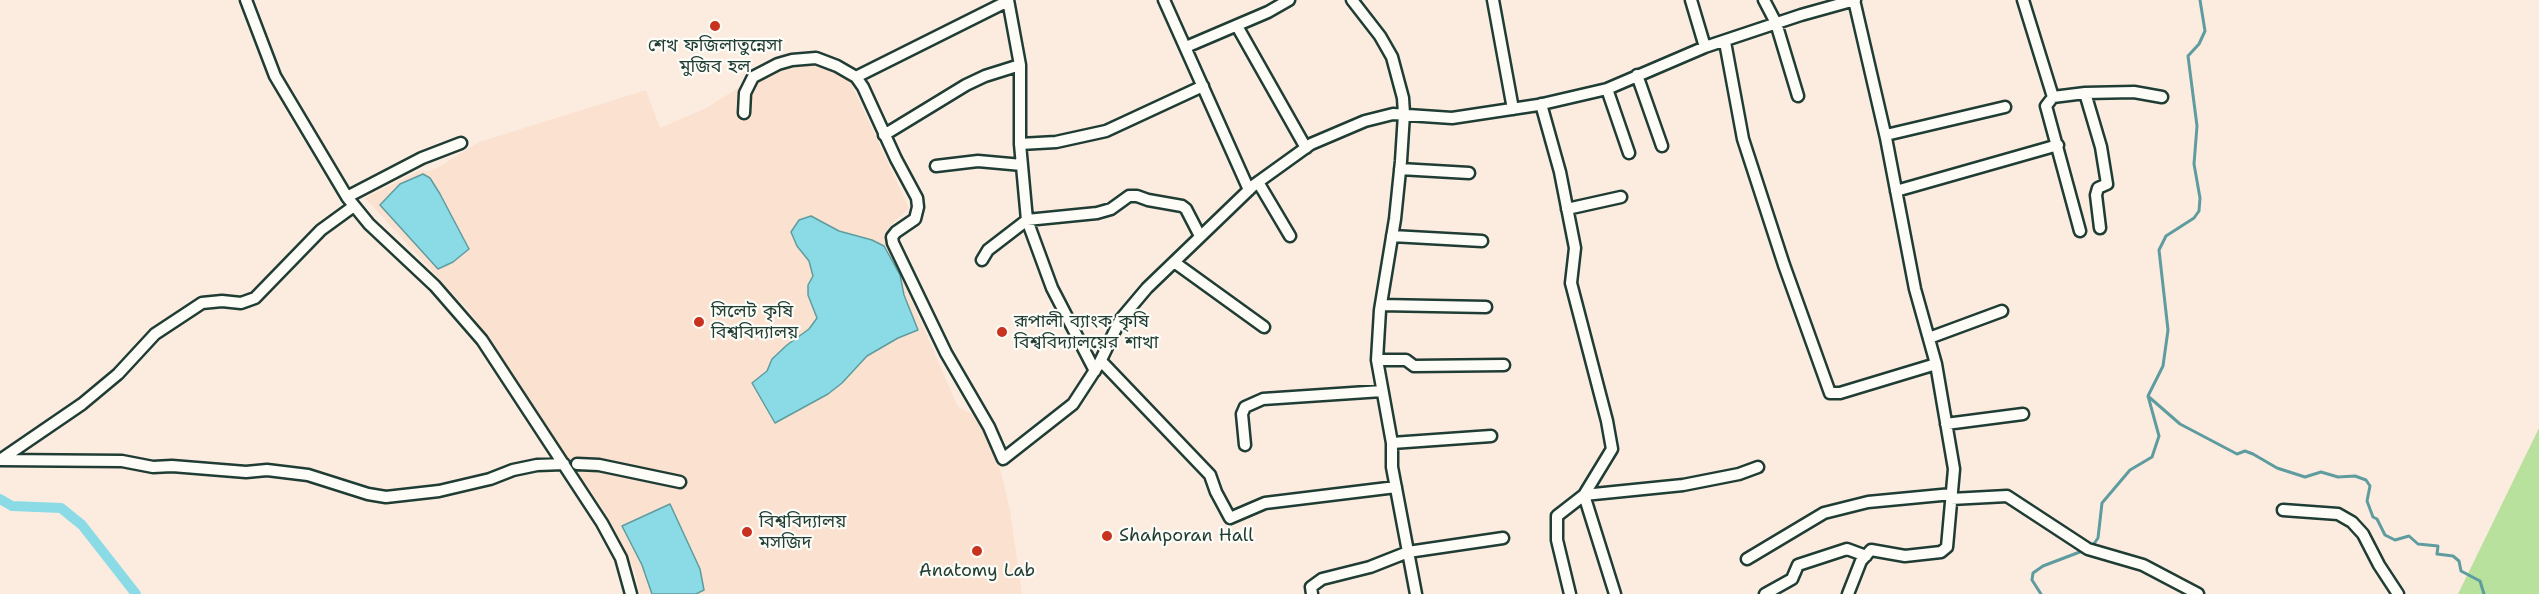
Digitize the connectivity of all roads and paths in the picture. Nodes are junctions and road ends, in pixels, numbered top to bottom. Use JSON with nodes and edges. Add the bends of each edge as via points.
{"nodes":[{"id":1,"x":246,"y":0,"type":"edge"},
{"id":2,"x":1008,"y":0,"type":"edge"},
{"id":3,"x":1164,"y":0,"type":"edge"},
{"id":4,"x":1289,"y":0,"type":"edge"},
{"id":5,"x":1352,"y":0,"type":"edge"},
{"id":6,"x":1493,"y":0,"type":"edge"},
{"id":7,"x":1690,"y":0,"type":"edge"},
{"id":8,"x":1764,"y":0,"type":"edge"},
{"id":9,"x":1854,"y":0,"type":"edge"},
{"id":10,"x":2023,"y":0,"type":"edge"},
{"id":11,"x":1776,"y":23,"type":"junction"},
{"id":12,"x":1237,"y":26,"type":"junction"},
{"id":13,"x":1725,"y":42,"type":"junction"},
{"id":14,"x":1186,"y":47,"type":"junction"},
{"id":15,"x":1705,"y":47,"type":"junction"},
{"id":16,"x":1020,"y":65,"type":"junction"},
{"id":17,"x":1637,"y":75,"type":"junction"},
{"id":18,"x":856,"y":77,"type":"junction"},
{"id":19,"x":1203,"y":86,"type":"junction"},
{"id":20,"x":1607,"y":89,"type":"junction"},
{"id":21,"x":2085,"y":93,"type":"junction"},
{"id":22,"x":1798,"y":96,"type":"dead end"},
{"id":23,"x":2053,"y":97,"type":"junction"},
{"id":24,"x":2162,"y":98,"type":"dead end"},
{"id":25,"x":1541,"y":104,"type":"junction"},
{"id":26,"x":2005,"y":107,"type":"dead end"},
{"id":27,"x":1513,"y":109,"type":"junction"},
{"id":28,"x":744,"y":113,"type":"dead end"},
{"id":29,"x":1404,"y":114,"type":"junction"},
{"id":30,"x":884,"y":135,"type":"junction"},
{"id":31,"x":1886,"y":135,"type":"junction"},
{"id":32,"x":461,"y":143,"type":"dead end"},
{"id":33,"x":1020,"y":144,"type":"junction"},
{"id":34,"x":2058,"y":145,"type":"junction"},
{"id":35,"x":1662,"y":146,"type":"dead end"},
{"id":36,"x":1306,"y":148,"type":"junction"},
{"id":37,"x":1629,"y":153,"type":"dead end"},
{"id":38,"x":1022,"y":165,"type":"junction"},
{"id":39,"x":936,"y":166,"type":"dead end"},
{"id":40,"x":1400,"y":169,"type":"junction"},
{"id":41,"x":1468,"y":172,"type":"dead end"},
{"id":42,"x":1258,"y":182,"type":"junction"},
{"id":43,"x":1249,"y":190,"type":"junction"},
{"id":44,"x":1896,"y":191,"type":"junction"},
{"id":45,"x":1621,"y":197,"type":"dead end"},
{"id":46,"x":350,"y":202,"type":"junction"},
{"id":47,"x":1567,"y":208,"type":"junction"},
{"id":48,"x":1027,"y":220,"type":"junction"},
{"id":49,"x":2100,"y":228,"type":"dead end"},
{"id":50,"x":2080,"y":231,"type":"dead end"},
{"id":51,"x":1200,"y":236,"type":"junction"},
{"id":52,"x":1290,"y":236,"type":"dead end"},
{"id":53,"x":1392,"y":236,"type":"junction"},
{"id":54,"x":1482,"y":241,"type":"dead end"},
{"id":55,"x":982,"y":260,"type":"dead end"},
{"id":56,"x":1174,"y":262,"type":"junction"},
{"id":57,"x":1381,"y":305,"type":"junction"},
{"id":58,"x":1486,"y":307,"type":"dead end"},
{"id":59,"x":2002,"y":311,"type":"dead end"},
{"id":60,"x":1264,"y":327,"type":"dead end"},
{"id":61,"x":1929,"y":338,"type":"junction"},
{"id":62,"x":1377,"y":360,"type":"junction"},
{"id":63,"x":1936,"y":364,"type":"junction"},
{"id":64,"x":1504,"y":365,"type":"dead end"},
{"id":65,"x":1098,"y":366,"type":"junction"},
{"id":66,"x":1382,"y":391,"type":"junction"},
{"id":67,"x":2023,"y":414,"type":"dead end"},
{"id":68,"x":1946,"y":424,"type":"junction"},
{"id":69,"x":1491,"y":436,"type":"dead end"},
{"id":70,"x":1392,"y":442,"type":"junction"},
{"id":71,"x":1245,"y":445,"type":"dead end"},
{"id":72,"x":0,"y":460,"type":"edge"},
{"id":73,"x":564,"y":464,"type":"junction"},
{"id":74,"x":577,"y":464,"type":"dead end"},
{"id":75,"x":1758,"y":466,"type":"dead end"},
{"id":76,"x":680,"y":482,"type":"dead end"},
{"id":77,"x":1396,"y":487,"type":"junction"},
{"id":78,"x":1584,"y":495,"type":"junction"},
{"id":79,"x":1952,"y":496,"type":"junction"},
{"id":80,"x":2283,"y":510,"type":"dead end"},
{"id":81,"x":1503,"y":538,"type":"dead end"},
{"id":82,"x":1408,"y":552,"type":"junction"},
{"id":83,"x":1866,"y":555,"type":"junction"},
{"id":84,"x":1747,"y":559,"type":"dead end"},
{"id":85,"x":631,"y":594,"type":"edge"},
{"id":86,"x":1312,"y":594,"type":"edge"},
{"id":87,"x":1416,"y":594,"type":"edge"},
{"id":88,"x":1570,"y":594,"type":"edge"},
{"id":89,"x":1615,"y":594,"type":"edge"},
{"id":90,"x":1765,"y":594,"type":"edge"},
{"id":91,"x":1848,"y":594,"type":"edge"},
{"id":92,"x":2198,"y":594,"type":"edge"},
{"id":93,"x":2398,"y":594,"type":"edge"}],
"edges":[{"from":1,"to":46,"type":"street","via":[[275,76]]},
{"from":2,"to":16,"type":"street"},
{"from":2,"to":18,"type":"street"},
{"from":3,"to":14,"type":"street"},
{"from":4,"to":12,"type":"street"},
{"from":5,"to":29,"type":"street","via":[[1392,57]]},
{"from":6,"to":27,"type":"street"},
{"from":7,"to":15,"type":"street"},
{"from":8,"to":11,"type":"street"},
{"from":9,"to":11,"type":"street"},
{"from":9,"to":31,"type":"street"},
{"from":10,"to":23,"type":"street"},
{"from":11,"to":13,"type":"street"},
{"from":11,"to":22,"type":"street"},
{"from":12,"to":14,"type":"street"},
{"from":12,"to":36,"type":"street"},
{"from":13,"to":15,"type":"street"},
{"from":13,"to":63,"type":"street","via":[[1743,140],[1830,393]]},
{"from":14,"to":19,"type":"street"},
{"from":15,"to":17,"type":"street"},
{"from":16,"to":30,"type":"street","via":[[966,85]]},
{"from":16,"to":33,"type":"street"},
{"from":17,"to":20,"type":"street"},
{"from":17,"to":35,"type":"street"},
{"from":18,"to":28,"type":"street","via":[[816,58],[785,62],[753,77],[745,93]]},
{"from":18,"to":30,"type":"street"},
{"from":19,"to":33,"type":"street","via":[[1106,131],[1056,142]]},
{"from":19,"to":43,"type":"street"},
{"from":20,"to":25,"type":"street"},
{"from":20,"to":37,"type":"street"},
{"from":21,"to":23,"type":"street"},
{"from":21,"to":24,"type":"street","via":[[2133,92]]},
{"from":21,"to":49,"type":"street","via":[[2107,184],[2098,188],[2096,195]]},
{"from":23,"to":34,"type":"street","via":[[2046,106]]},
{"from":25,"to":27,"type":"street"},
{"from":25,"to":47,"type":"street"},
{"from":26,"to":31,"type":"street"},
{"from":27,"to":29,"type":"street","via":[[1452,118]]},
{"from":29,"to":36,"type":"street","via":[[1365,121]]},
{"from":29,"to":40,"type":"street"},
{"from":30,"to":65,"type":"street","via":[[918,207],[915,219],[896,232],[892,243],[1003,459],[1073,404]]},
{"from":31,"to":44,"type":"street"},
{"from":32,"to":46,"type":"street","via":[[422,158]]},
{"from":33,"to":38,"type":"street"},
{"from":34,"to":44,"type":"street"},
{"from":34,"to":50,"type":"street"},
{"from":36,"to":42,"type":"street"},
{"from":38,"to":39,"type":"street","via":[[978,161]]},
{"from":38,"to":48,"type":"street"},
{"from":40,"to":41,"type":"street"},
{"from":40,"to":53,"type":"street"},
{"from":42,"to":43,"type":"street"},
{"from":42,"to":52,"type":"street"},
{"from":43,"to":51,"type":"street"},
{"from":44,"to":61,"type":"street"},
{"from":45,"to":47,"type":"street"},
{"from":46,"to":72,"type":"street","via":[[255,298],[241,303],[202,303],[155,334],[118,374],[82,404]]},
{"from":46,"to":73,"type":"street","via":[[435,286],[482,340]]},
{"from":47,"to":78,"type":"street","via":[[1575,248],[1571,283],[1612,449]]},
{"from":48,"to":51,"type":"street","via":[[1097,213],[1111,209],[1128,196],[1137,196],[1182,206]]},
{"from":48,"to":55,"type":"street","via":[[988,250]]},
{"from":48,"to":65,"type":"street","via":[[1052,288]]},
{"from":51,"to":56,"type":"street"},
{"from":53,"to":54,"type":"street"},
{"from":53,"to":57,"type":"street"},
{"from":56,"to":60,"type":"street"},
{"from":56,"to":65,"type":"street","via":[[1120,320]]},
{"from":57,"to":58,"type":"street"},
{"from":57,"to":62,"type":"street"},
{"from":59,"to":61,"type":"street"},
{"from":61,"to":63,"type":"street"},
{"from":62,"to":64,"type":"street","via":[[1406,360],[1414,366]]},
{"from":62,"to":66,"type":"street"},
{"from":63,"to":68,"type":"street"},
{"from":65,"to":77,"type":"street","via":[[1210,475],[1230,518],[1265,503]]},
{"from":66,"to":70,"type":"street"},
{"from":66,"to":71,"type":"street","via":[[1263,399],[1245,407],[1242,414]]},
{"from":67,"to":68,"type":"street"},
{"from":68,"to":79,"type":"street","via":[[1954,469]]},
{"from":69,"to":70,"type":"street"},
{"from":70,"to":77,"type":"street"},
{"from":72,"to":73,"type":"street","via":[[122,460],[153,467],[267,470],[308,475],[386,496],[430,492],[513,470]]},
{"from":73,"to":85,"type":"street","via":[[621,558]]},
{"from":74,"to":76,"type":"street"},
{"from":75,"to":78,"type":"street","via":[[1739,474],[1683,484]]},
{"from":77,"to":82,"type":"street"},
{"from":78,"to":88,"type":"street","via":[[1557,516],[1557,540]]},
{"from":78,"to":89,"type":"street"},
{"from":79,"to":83,"type":"street","via":[[1947,547],[1941,552],[1905,556],[1871,550]]},
{"from":79,"to":84,"type":"street","via":[[1868,502],[1824,513]]},
{"from":79,"to":92,"type":"street","via":[[2007,496],[2088,549],[2143,565]]},
{"from":80,"to":93,"type":"street","via":[[2338,513],[2352,522]]},
{"from":81,"to":82,"type":"street"},
{"from":82,"to":86,"type":"street","via":[[1322,579],[1311,587]]},
{"from":82,"to":87,"type":"street"},
{"from":83,"to":90,"type":"street","via":[[1847,549],[1798,565],[1792,579]]},
{"from":83,"to":91,"type":"street"}]}
